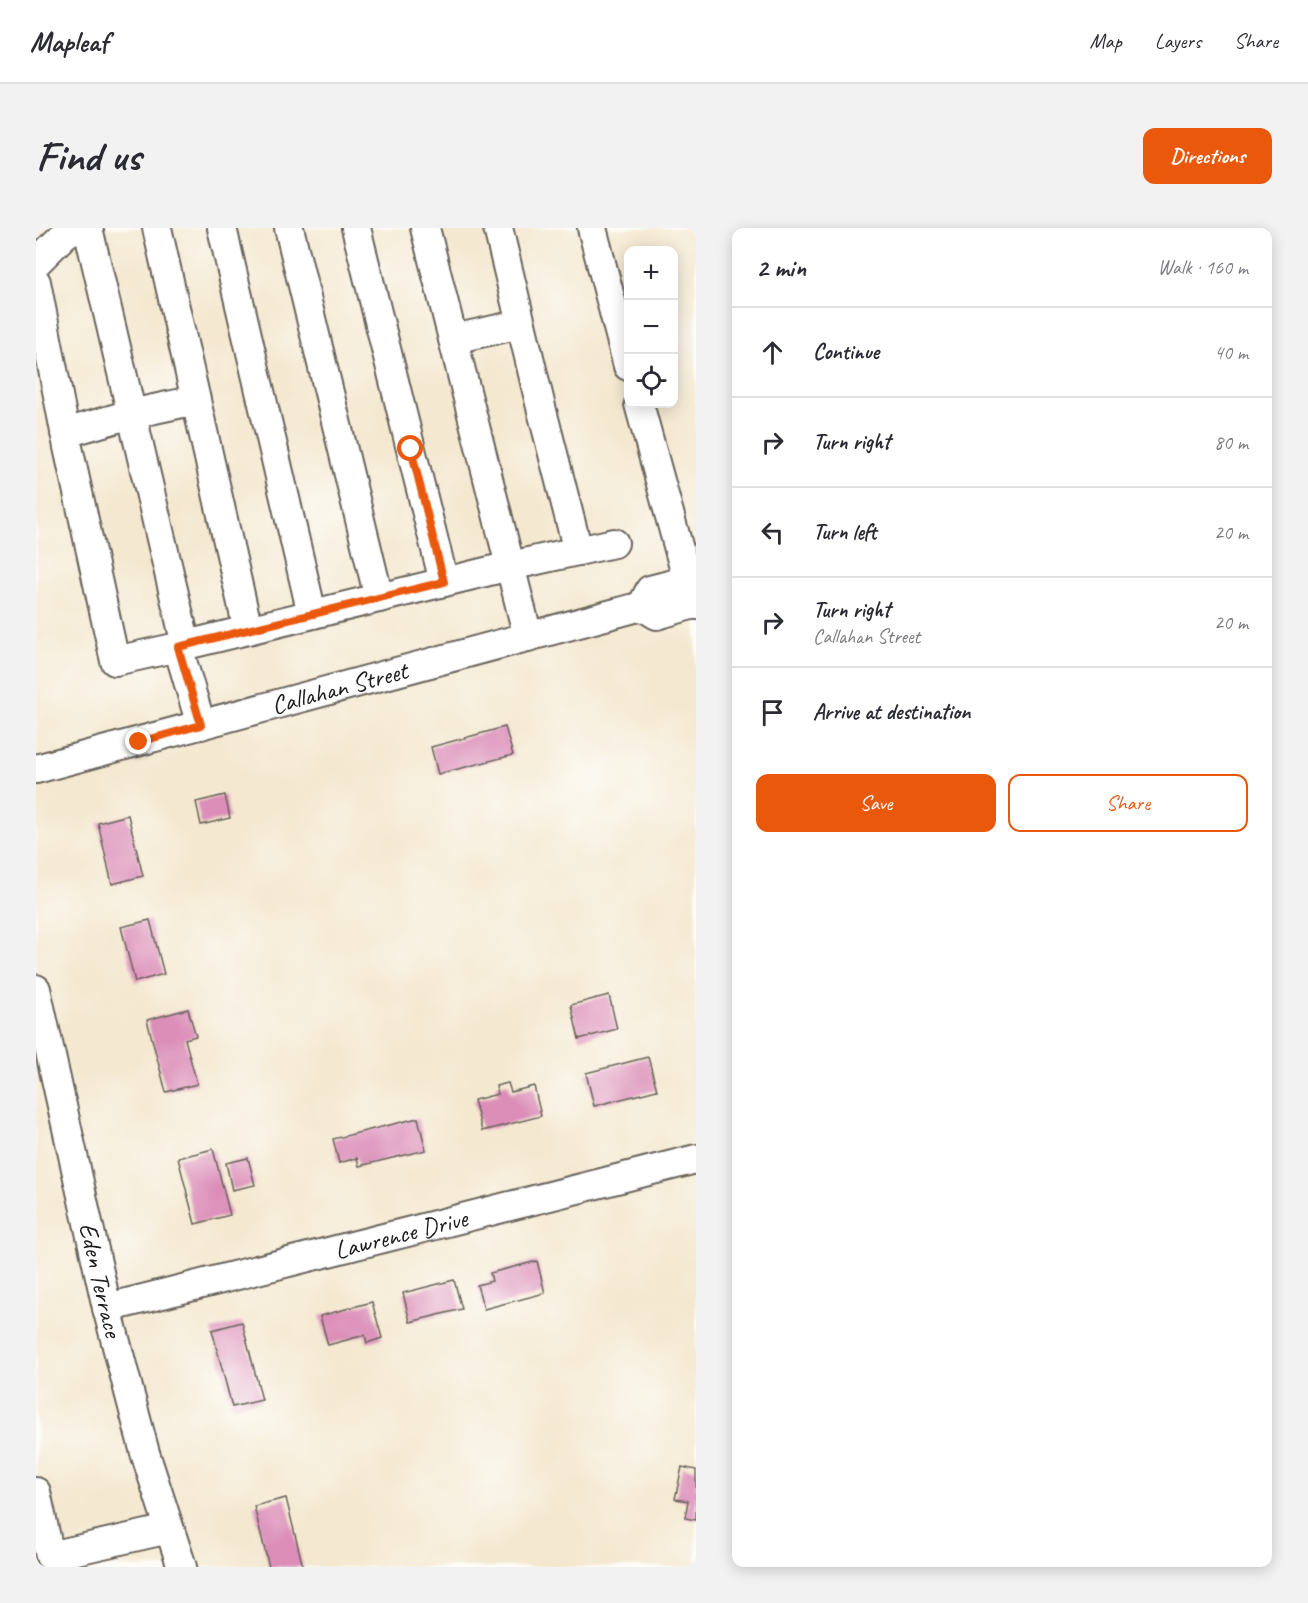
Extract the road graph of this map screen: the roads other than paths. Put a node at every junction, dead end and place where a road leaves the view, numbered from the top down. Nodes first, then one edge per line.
1 (74, 228) edge
2 (88, 228) edge
3 (157, 228) edge
4 (222, 228) edge
5 (289, 228) edge
6 (356, 228) edge
7 (425, 228) edge
8 (498, 228) edge
9 (592, 228) edge
10 (36, 263) edge
11 (36, 282) edge
12 (521, 324) junction
13 (453, 339) junction
14 (625, 354) edge
15 (196, 400) junction
16 (640, 408) edge
17 (131, 414) junction
18 (64, 433) junction
19 (614, 543) dead end
20 (578, 551) junction
21 (510, 566) junction
22 (444, 582) junction
23 (693, 596) edge
24 (379, 598) junction
25 (312, 614) junction
26 (248, 630) junction
27 (528, 637) junction
28 (182, 646) junction
29 (201, 725) junction
30 (36, 769) edge
31 (36, 988) edge
32 (696, 1160) edge
33 (107, 1308) junction
34 (36, 1492) edge
35 (169, 1529) junction
36 (43, 1558) edge
37 (182, 1567) edge

1 - 10 street
2 - 17 street
3 - 15 street
4 - 25 street
5 - 24 street
6 - 22 street
7 - 13 street
8 - 12 street
9 - 14 street
11 - 18 street
12 - 13 street
12 - 20 street
13 - 21 street
15 - 17 street
15 - 26 street
16 - 23 street
17 - 18 street
17 - 28 street
18 - 28 street
19 - 20 street
20 - 21 street
21 - 22 street
21 - 27 street
22 - 24 street
23 - 27 street, Callahan Street
24 - 25 street
25 - 26 street
26 - 28 street
27 - 29 street, Callahan Street
28 - 29 street
29 - 30 street, Callahan Street
31 - 33 street, Eden Terrace
32 - 33 street, Lawrence Drive
33 - 35 street, Eden Terrace
34 - 36 street
35 - 36 street
35 - 37 street, Eden Terrace

